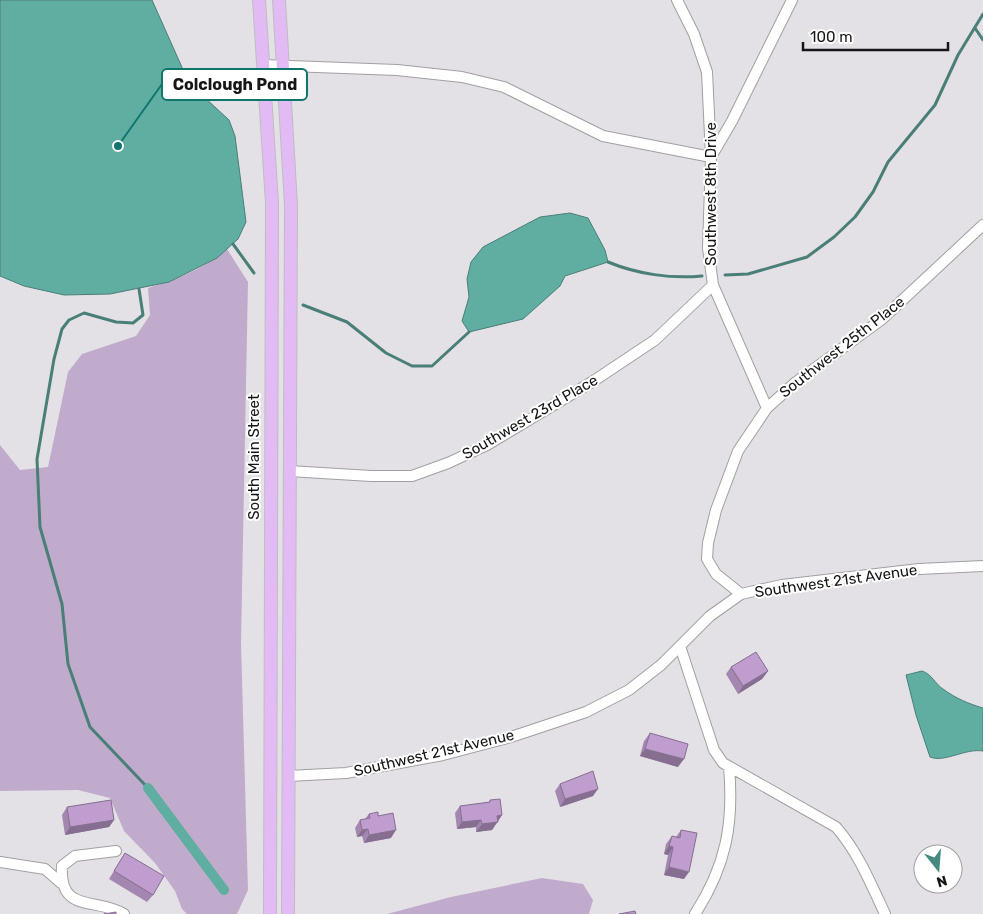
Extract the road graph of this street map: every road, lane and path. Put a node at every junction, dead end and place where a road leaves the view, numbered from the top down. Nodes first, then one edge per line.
1 (259, 0) edge
2 (279, 0) edge
3 (677, 0) edge
4 (792, 0) edge
5 (263, 65) junction
6 (283, 66) junction
7 (711, 157) junction
8 (983, 225) edge
9 (713, 286) junction
10 (767, 408) junction
11 (270, 470) junction
12 (289, 471) junction
13 (983, 566) edge
14 (741, 594) junction
15 (680, 646) junction
16 (729, 767) junction
17 (270, 774) junction
18 (288, 776) junction
19 (116, 851) dead end
20 (0, 862) edge
21 (61, 883) junction
22 (124, 914) edge
23 (270, 914) edge
24 (288, 914) edge
25 (695, 914) edge
26 (885, 914) edge

1 - 5 main road, South Main Street
2 - 6 main road
3 - 7 street, Southwest 8th Drive
4 - 7 street
5 - 6 street
5 - 11 main road, South Main Street
6 - 7 street
6 - 12 main road
7 - 9 street, Southwest 8th Drive
8 - 10 street, Southwest 25th Place
9 - 10 street, Southwest 8th Drive
9 - 12 street, Southwest 23rd Place
10 - 14 street
11 - 12 main road
11 - 17 main road, South Main Street
12 - 18 main road
13 - 14 street, Southwest 21st Avenue
14 - 15 street, Southwest 21st Avenue
15 - 16 street
15 - 18 street, Southwest 21st Avenue
16 - 25 street
16 - 26 street
17 - 18 main road
17 - 23 main road, South Main Street
18 - 24 main road
19 - 21 street
20 - 21 street
21 - 22 street

